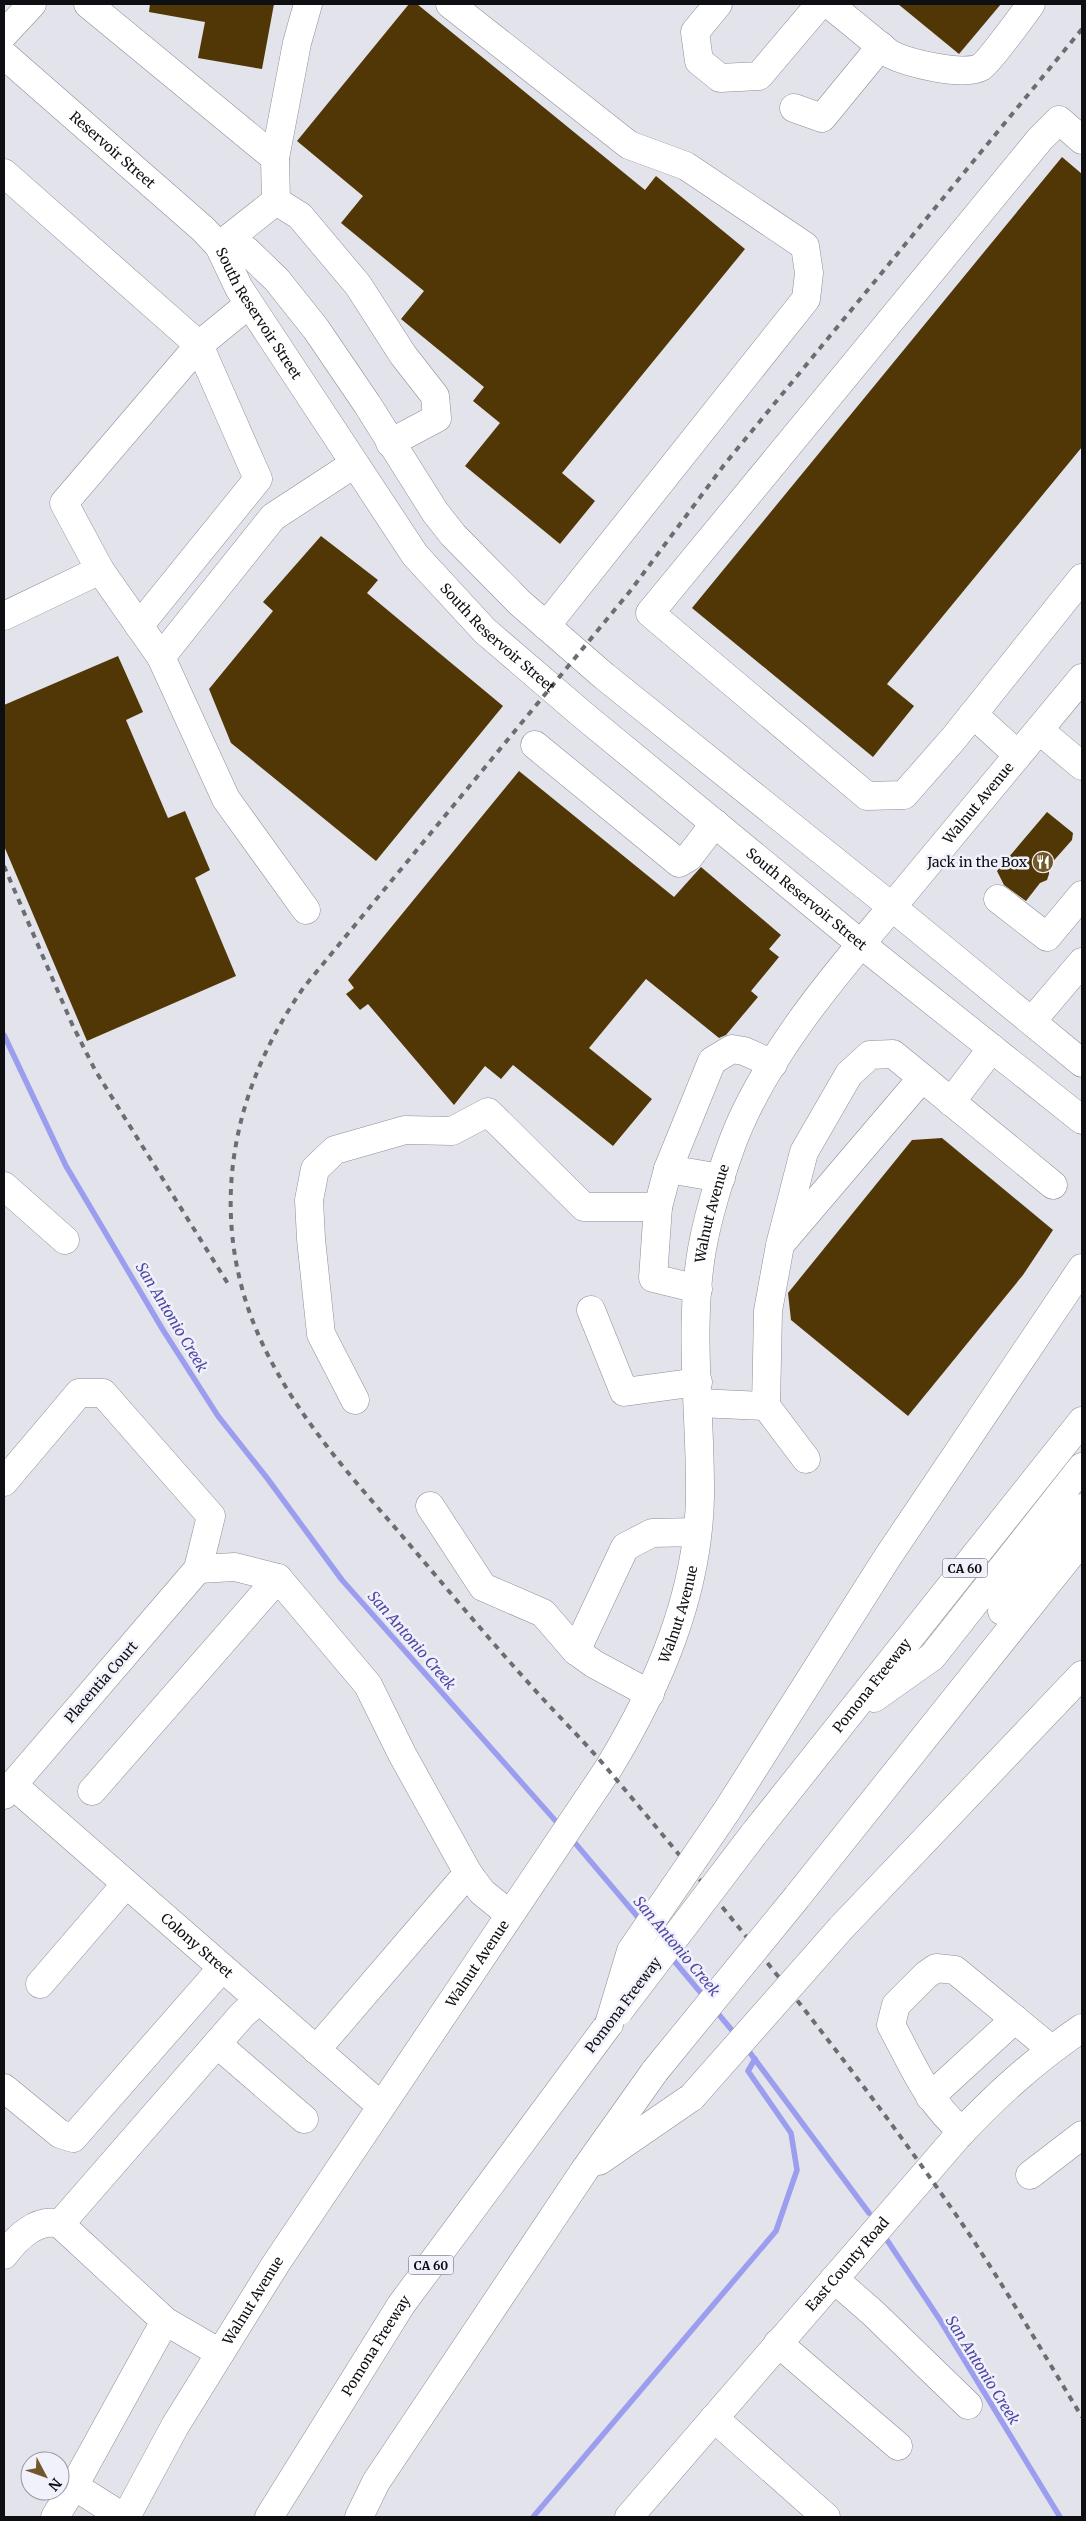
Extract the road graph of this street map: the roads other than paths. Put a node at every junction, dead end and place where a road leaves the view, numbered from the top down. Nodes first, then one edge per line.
1 (32, 4) edge
2 (88, 4) edge
3 (308, 4) edge
4 (450, 4) edge
5 (718, 4) edge
6 (820, 4) edge
7 (829, 4) edge
8 (1032, 4) edge
9 (4, 34) edge
10 (881, 46) junction
11 (4, 54) edge
12 (794, 108) dead end
13 (1082, 140) edge
14 (275, 158) junction
15 (4, 173) edge
16 (276, 201) junction
17 (219, 246) junction
18 (277, 280) junction
19 (249, 304) junction
20 (199, 345) junction
21 (390, 443) junction
22 (354, 464) junction
23 (100, 570) junction
24 (1082, 578) edge
25 (4, 616) edge
26 (139, 626) junction
27 (546, 626) junction
28 (161, 657) junction
29 (1081, 681) edge
30 (973, 714) junction
31 (1038, 730) junction
32 (535, 745) dead end
33 (1018, 755) junction
34 (1082, 766) edge
35 (715, 823) junction
36 (1082, 895) edge
37 (998, 899) dead end
38 (892, 907) junction
39 (306, 910) dead end
40 (1047, 937) junction
41 (861, 944) junction
42 (1080, 967) edge
43 (1032, 1021) junction
44 (992, 1048) junction
45 (1082, 1063) edge
46 (774, 1064) junction
47 (922, 1078) junction
48 (951, 1102) junction
49 (1082, 1120) edge
50 (668, 1169) junction
51 (721, 1178) junction
52 (1053, 1185) dead end
53 (4, 1186) edge
54 (658, 1207) junction
55 (65, 1240) dead end
56 (780, 1245) junction
57 (1082, 1268) edge
58 (698, 1289) junction
59 (591, 1310) dead end
60 (698, 1393) junction
61 (354, 1400) dead end
62 (766, 1406) junction
63 (1082, 1421) edge
64 (806, 1459) dead end
65 (1082, 1468) edge
66 (4, 1482) edge
67 (430, 1506) dead end
68 (1082, 1508) edge
69 (696, 1532) junction
70 (1082, 1540) edge
71 (198, 1569) junction
72 (278, 1578) junction
73 (576, 1651) junction
74 (1082, 1675) edge
75 (650, 1694) junction
76 (848, 1716) junction
77 (911, 1756) junction
78 (8, 1790) edge
79 (92, 1790) dead end
80 (468, 1873) junction
81 (126, 1884) junction
82 (509, 1914) junction
83 (222, 1968) junction
84 (40, 1984) dead end
85 (259, 2000) junction
86 (1014, 2019) junction
87 (609, 2024) junction
88 (1071, 2041) edge
89 (217, 2044) junction
90 (316, 2050) junction
91 (4, 2088) edge
92 (930, 2097) junction
93 (381, 2106) junction
94 (304, 2118) dead end
95 (962, 2131) junction
96 (1082, 2135) edge
97 (584, 2171) junction
98 (1030, 2175) dead end
99 (60, 2224) junction
100 (4, 2255) edge
101 (834, 2279) junction
102 (165, 2321) junction
103 (778, 2343) junction
104 (220, 2353) junction
105 (968, 2404) dead end
106 (714, 2418) junction
107 (898, 2446) dead end
108 (74, 2486) junction
109 (55, 2517) edge
110 (124, 2517) edge
111 (269, 2517) edge
112 (359, 2517) edge
113 (629, 2517) edge
114 (826, 2517) edge

1 - 9 main road
2 - 14 main road
3 - 14 main road
4 - 27 main road
5 - 6 main road
7 - 10 main road
8 - 10 main road
10 - 12 main road
11 - 17 main road, Reservoir Street
13 - 30 main road
14 - 16 main road
15 - 20 main road
16 - 17 main road
16 - 21 main road
17 - 18 main road, South Reservoir Street
17 - 19 main road, South Reservoir Street
18 - 19 main road
18 - 21 main road, South Reservoir Street
19 - 20 main road
19 - 22 main road, South Reservoir Street
20 - 23 main road
20 - 26 main road
21 - 22 main road
21 - 27 main road, South Reservoir Street
22 - 28 main road
22 - 35 main road, South Reservoir Street
23 - 25 main road
23 - 26 main road
24 - 30 main road
26 - 28 main road
27 - 38 main road, South Reservoir Street
28 - 39 main road
29 - 31 main road, Walnut Avenue
30 - 33 main road
31 - 33 main road, Walnut Avenue
31 - 34 main road
32 - 35 main road
33 - 38 main road, Walnut Avenue
35 - 41 main road, South Reservoir Street
36 - 40 main road
37 - 40 main road
38 - 41 main road, Walnut Avenue
38 - 43 main road, South Reservoir Street
40 - 42 main road
41 - 44 main road, South Reservoir Street
41 - 46 main road, Walnut Avenue
42 - 43 main road
43 - 45 main road, South Reservoir Street
44 - 48 main road
44 - 49 main road, South Reservoir Street
46 - 50 main road
46 - 51 main road, Walnut Avenue
47 - 48 main road
47 - 56 main road
47 - 56 main road
48 - 52 main road
50 - 51 main road
50 - 54 main road
51 - 58 main road, Walnut Avenue
53 - 55 main road
54 - 58 main road
54 - 61 main road
56 - 62 main road
57 - 87 main road, bridge
58 - 60 main road, Walnut Avenue
59 - 60 main road
60 - 62 main road
60 - 69 main road, Walnut Avenue
62 - 64 main road
63 - 76 main road, Pomona Freeway / CA 60
65 - 76 main road
66 - 71 main road
67 - 73 main road
68 - 77 main road
69 - 73 main road
69 - 75 main road, Walnut Avenue
70 - 77 main road
71 - 72 main road
71 - 78 main road, Placentia Court
72 - 79 main road
72 - 80 main road
73 - 75 main road
74 - 97 main road, bridge
75 - 82 main road, Walnut Avenue
76 - 87 main road, Pomona Freeway / CA 60, bridge
77 - 97 main road, bridge
78 - 81 main road, Colony Street
80 - 82 main road
80 - 90 main road
81 - 83 main road, Colony Street
81 - 84 main road
82 - 93 main road, Walnut Avenue
83 - 85 main road, Colony Street
83 - 91 main road
85 - 89 main road
85 - 90 main road, Colony Street
86 - 88 main road
86 - 92 main road
86 - 92 main road
87 - 111 main road, Pomona Freeway / CA 60
88 - 95 main road, East County Road
89 - 94 main road
89 - 99 main road
90 - 93 main road, Colony Street
92 - 95 main road
93 - 104 main road, Walnut Avenue
95 - 101 main road, East County Road
96 - 98 main road
97 - 112 main road
99 - 100 main road
99 - 102 main road
101 - 103 main road, East County Road
101 - 105 main road
102 - 104 main road
102 - 108 main road
103 - 106 main road, East County Road
103 - 107 main road
104 - 110 main road, Walnut Avenue
106 - 113 main road, East County Road
106 - 114 main road
108 - 109 main road
108 - 110 main road

